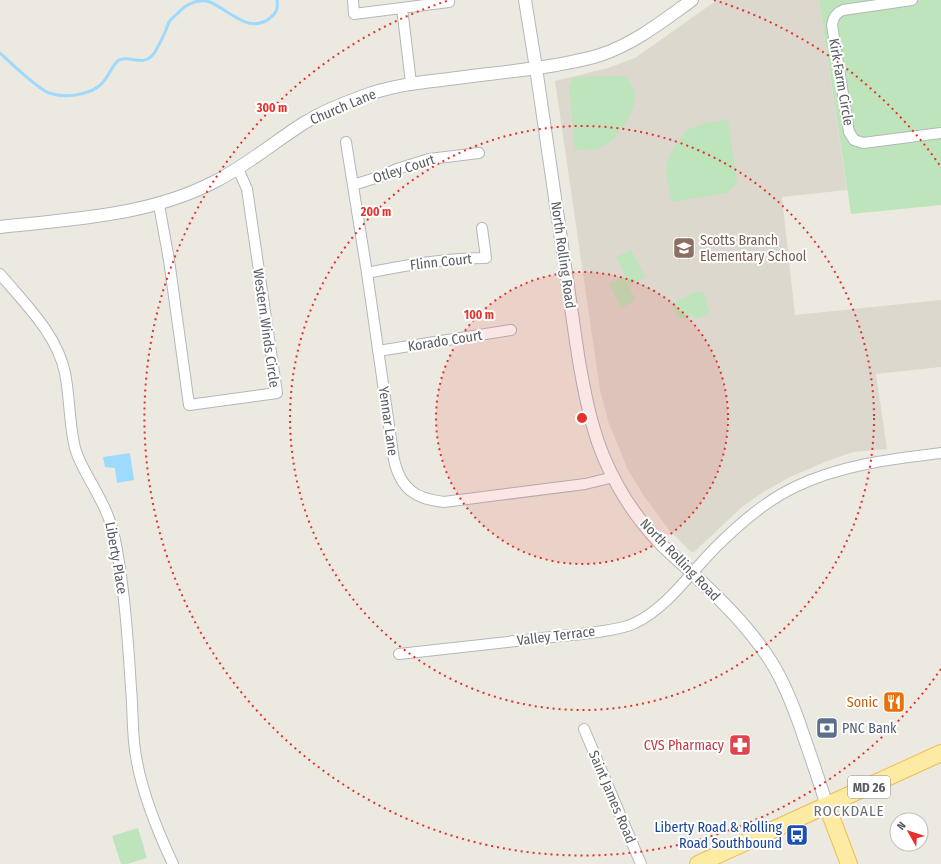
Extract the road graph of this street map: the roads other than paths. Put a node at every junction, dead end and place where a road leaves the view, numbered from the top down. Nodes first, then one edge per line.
1 (353, 0) edge
2 (449, 0) edge
3 (525, 0) edge
4 (692, 0) edge
5 (912, 0) edge
6 (402, 8) junction
7 (536, 68) junction
8 (411, 83) junction
9 (941, 133) edge
10 (346, 142) dead end
11 (479, 153) dead end
12 (238, 169) junction
13 (353, 185) junction
14 (159, 205) junction
15 (0, 227) edge
16 (482, 228) dead end
17 (367, 273) junction
18 (0, 274) edge
19 (511, 330) dead end
20 (378, 351) junction
21 (941, 453) edge
22 (614, 478) junction
23 (692, 573) junction
24 (399, 654) dead end
25 (584, 729) dead end
26 (941, 753) edge
27 (828, 806) junction
28 (173, 864) edge
29 (641, 864) edge
30 (698, 864) edge
31 (849, 864) edge

1 - 6 street
2 - 6 street
3 - 7 street, North Rolling Road
4 - 7 street, Church Lane
5 - 9 street, Kirk Farm Circle
6 - 8 street
7 - 8 street, Church Lane
7 - 22 street, North Rolling Road
8 - 12 street, Church Lane
10 - 13 street, Yennar Lane
11 - 13 street, Otley Court
12 - 14 street, Church Lane
12 - 14 street, Western Winds Circle
13 - 17 street, Yennar Lane
14 - 15 street, Church Lane
16 - 17 street, Flinn Court
17 - 20 street, Yennar Lane
18 - 28 street, Liberty Place
19 - 20 street, Korado Court
20 - 22 street, Yennar Lane
21 - 23 street, Valley Terrace
22 - 23 street, North Rolling Road
23 - 24 street, Valley Terrace
23 - 27 street, North Rolling Road
25 - 29 street, Saint James Road
26 - 27 main road, MD 26
27 - 30 main road, MD 26
27 - 31 main road, North Rolling Road

